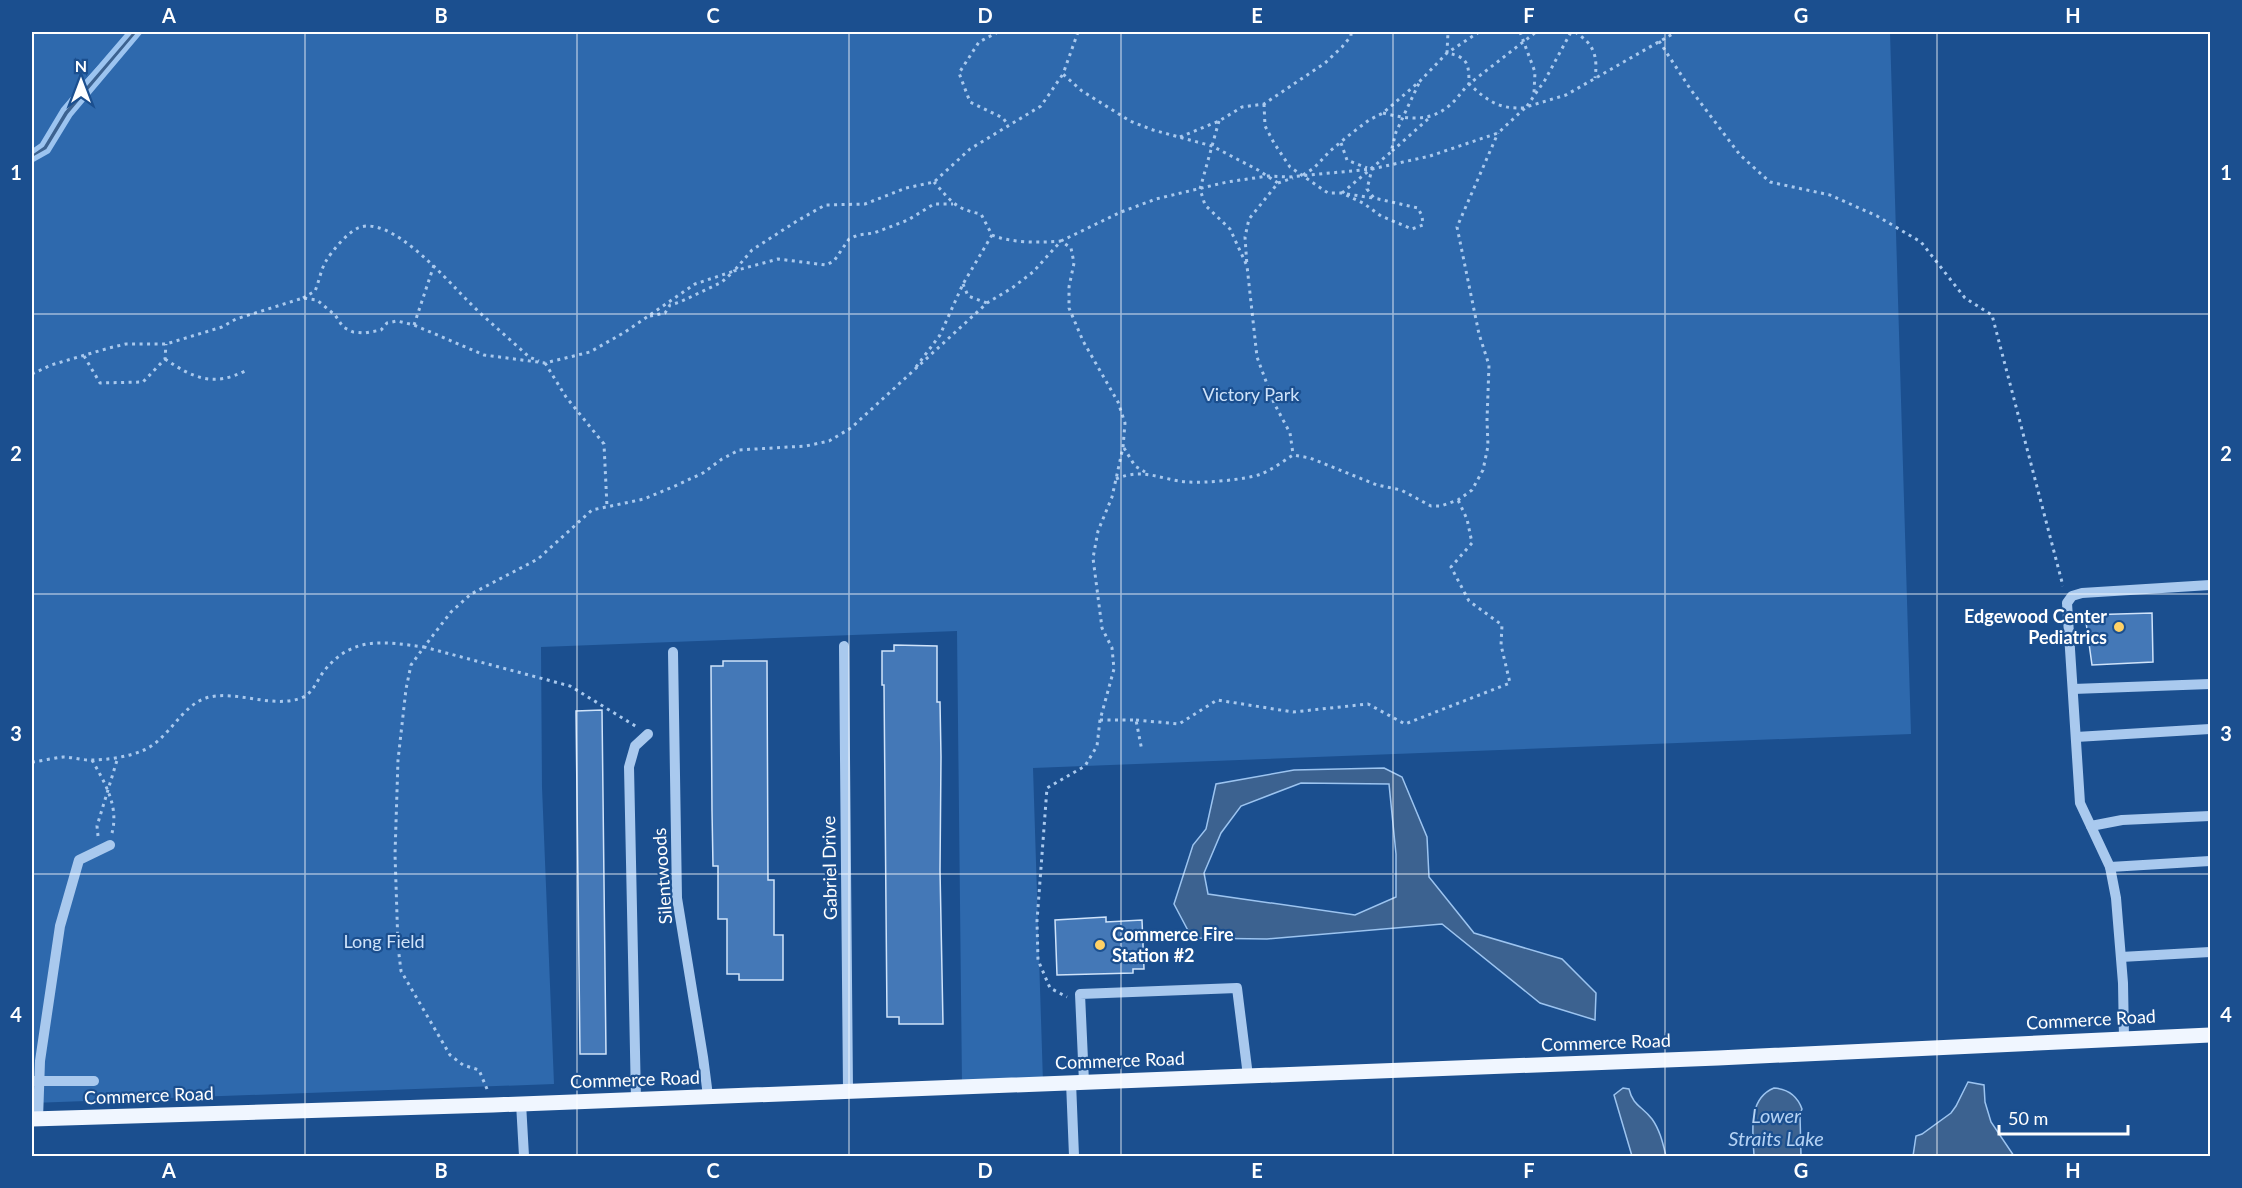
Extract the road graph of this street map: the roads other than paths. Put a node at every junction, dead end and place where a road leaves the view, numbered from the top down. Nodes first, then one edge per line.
1 (2211, 585) edge
2 (844, 646) dead end
3 (673, 652) dead end
4 (2211, 684) edge
5 (2073, 689) junction
6 (2211, 729) edge
7 (648, 734) road end
8 (2076, 737) junction
9 (2211, 816) edge
10 (2091, 826) junction
11 (104, 848) road end
12 (2211, 861) edge
13 (2110, 867) junction
14 (2211, 952) edge
15 (2121, 957) junction
16 (2211, 1035) edge
17 (2124, 1038) junction
18 (1248, 1076) junction
19 (35, 1081) edge
20 (94, 1081) dead end
21 (1078, 1082) junction
22 (848, 1091) junction
23 (708, 1096) junction
24 (636, 1099) junction
25 (521, 1103) junction
26 (35, 1119) edge
27 (524, 1156) edge
28 (1074, 1156) edge

1 - 5 street
2 - 22 street, Gabriel Drive
3 - 23 street, Silentwoods
4 - 5 street
5 - 8 street
6 - 8 street
7 - 24 street
8 - 10 street
9 - 10 street
10 - 13 street
11 - 19 street
12 - 13 street
13 - 15 street
14 - 15 street
15 - 17 street
16 - 17 main road, Commerce Road
17 - 18 main road, Commerce Road
18 - 21 main road, Commerce Road
18 - 21 street
19 - 20 street
19 - 26 street
21 - 22 main road, Commerce Road
21 - 28 street
22 - 23 main road, Commerce Road
23 - 24 main road, Commerce Road
24 - 25 main road, Commerce Road
25 - 26 main road, Commerce Road
25 - 27 street

